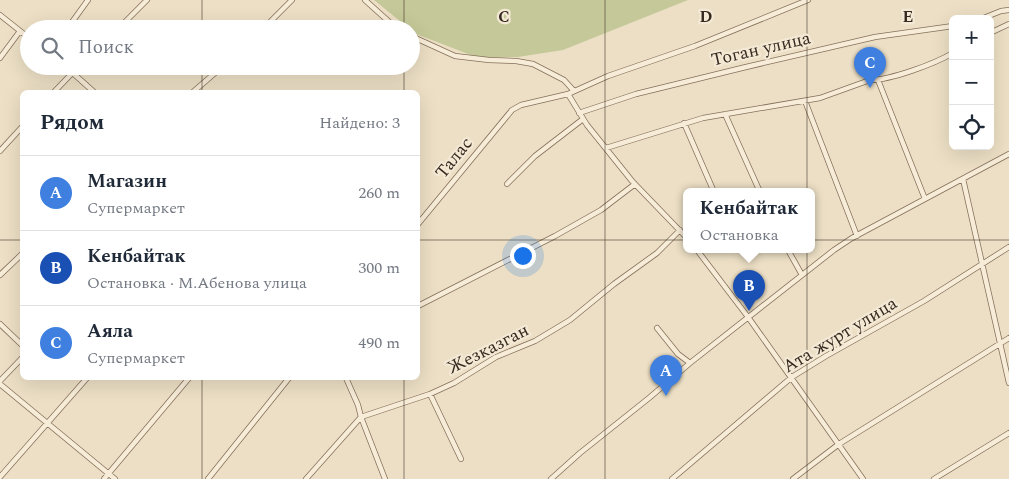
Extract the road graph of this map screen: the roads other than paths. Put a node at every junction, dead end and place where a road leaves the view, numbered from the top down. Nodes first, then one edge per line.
1 (88, 0) edge
2 (147, 0) edge
3 (292, 0) edge
4 (365, 0) edge
5 (808, 0) edge
6 (1009, 10) edge
7 (991, 15) edge
8 (0, 16) edge
9 (74, 20) edge
10 (127, 20) edge
11 (272, 20) edge
12 (387, 20) edge
13 (1009, 24) edge
14 (949, 27) edge
15 (994, 31) edge
16 (20, 32) joint
17 (420, 40) edge
18 (949, 55) edge
19 (0, 58) edge
20 (70, 75) edge
21 (76, 75) edge
22 (212, 75) edge
23 (878, 80) junction
24 (56, 90) edge
25 (92, 90) edge
26 (194, 90) edge
27 (574, 91) junction
28 (568, 94) junction
29 (804, 101) junction
30 (512, 110) joint
31 (580, 113) junction
32 (725, 114) junction
33 (583, 119) junction
34 (684, 123) junction
35 (20, 129) edge
36 (606, 148) junction
37 (0, 151) edge
38 (1009, 154) edge
39 (963, 179) junction
40 (507, 184) dead end
41 (635, 184) junction
42 (712, 188) edge
43 (758, 188) edge
44 (925, 199) junction
45 (420, 222) edge
46 (680, 230) junction
47 (683, 232) edge
48 (857, 236) junction
49 (1009, 247) edge
50 (700, 253) edge
51 (790, 253) edge
52 (20, 256) edge
53 (982, 264) junction
54 (0, 275) edge
55 (802, 275) junction
56 (420, 305) edge
57 (748, 317) junction
58 (0, 324) edge
59 (657, 328) dead end
60 (1009, 338) edge
61 (20, 343) edge
62 (1000, 343) junction
63 (20, 360) edge
64 (690, 363) junction
65 (792, 378) junction
66 (85, 380) edge
67 (187, 380) edge
68 (287, 380) edge
69 (347, 380) edge
70 (0, 382) edge
71 (1009, 382) edge
72 (430, 394) junction
73 (360, 417) junction
74 (48, 423) junction
75 (1009, 433) edge
76 (839, 444) junction
77 (461, 459) dead end
78 (108, 473) junction
79 (0, 477) edge
80 (104, 479) edge
81 (115, 479) edge
82 (208, 479) edge
83 (306, 479) edge
84 (385, 479) edge
85 (551, 479) edge
86 (672, 479) edge
87 (793, 479) edge
88 (863, 479) edge
89 (934, 479) edge

1 - 9 street
2 - 10 street
3 - 11 street
4 - 12 street
5 - 27 street, Тоган улица
6 - 7 street
8 - 16 street
13 - 15 street
14 - 31 street, Тоган улица
16 - 19 street
17 - 27 street
18 - 23 street
20 - 24 street
21 - 25 street
22 - 26 street
23 - 29 street
23 - 44 street
27 - 28 street, Тоган улица
28 - 30 street, Тоган улица
28 - 31 street
29 - 32 street
29 - 48 street
30 - 45 street, Талас
31 - 33 street
32 - 34 street
32 - 43 street
33 - 36 street
33 - 40 street
34 - 36 street
34 - 42 street
35 - 37 street
36 - 41 street
38 - 39 street
39 - 44 street
39 - 53 street
41 - 46 street
41 - 56 street
44 - 48 street
46 - 47 street
46 - 72 street, Жезказган
48 - 55 street
49 - 53 street, Ата журт улица
50 - 57 street
51 - 55 street
52 - 54 street
53 - 62 street
53 - 65 street, Ата журт улица
55 - 57 street
57 - 64 street
57 - 65 street
58 - 61 street
59 - 64 street
60 - 62 street
62 - 71 street
62 - 76 street
63 - 70 street
64 - 85 street
65 - 76 street
65 - 86 street, Ата журт улица
66 - 74 street
67 - 78 street
68 - 82 street
69 - 73 street
70 - 74 street
72 - 73 street, Жезказган
72 - 77 street
73 - 83 street
73 - 84 street
74 - 78 street
74 - 79 street
75 - 89 street
76 - 87 street
76 - 88 street
78 - 80 street
78 - 81 street

